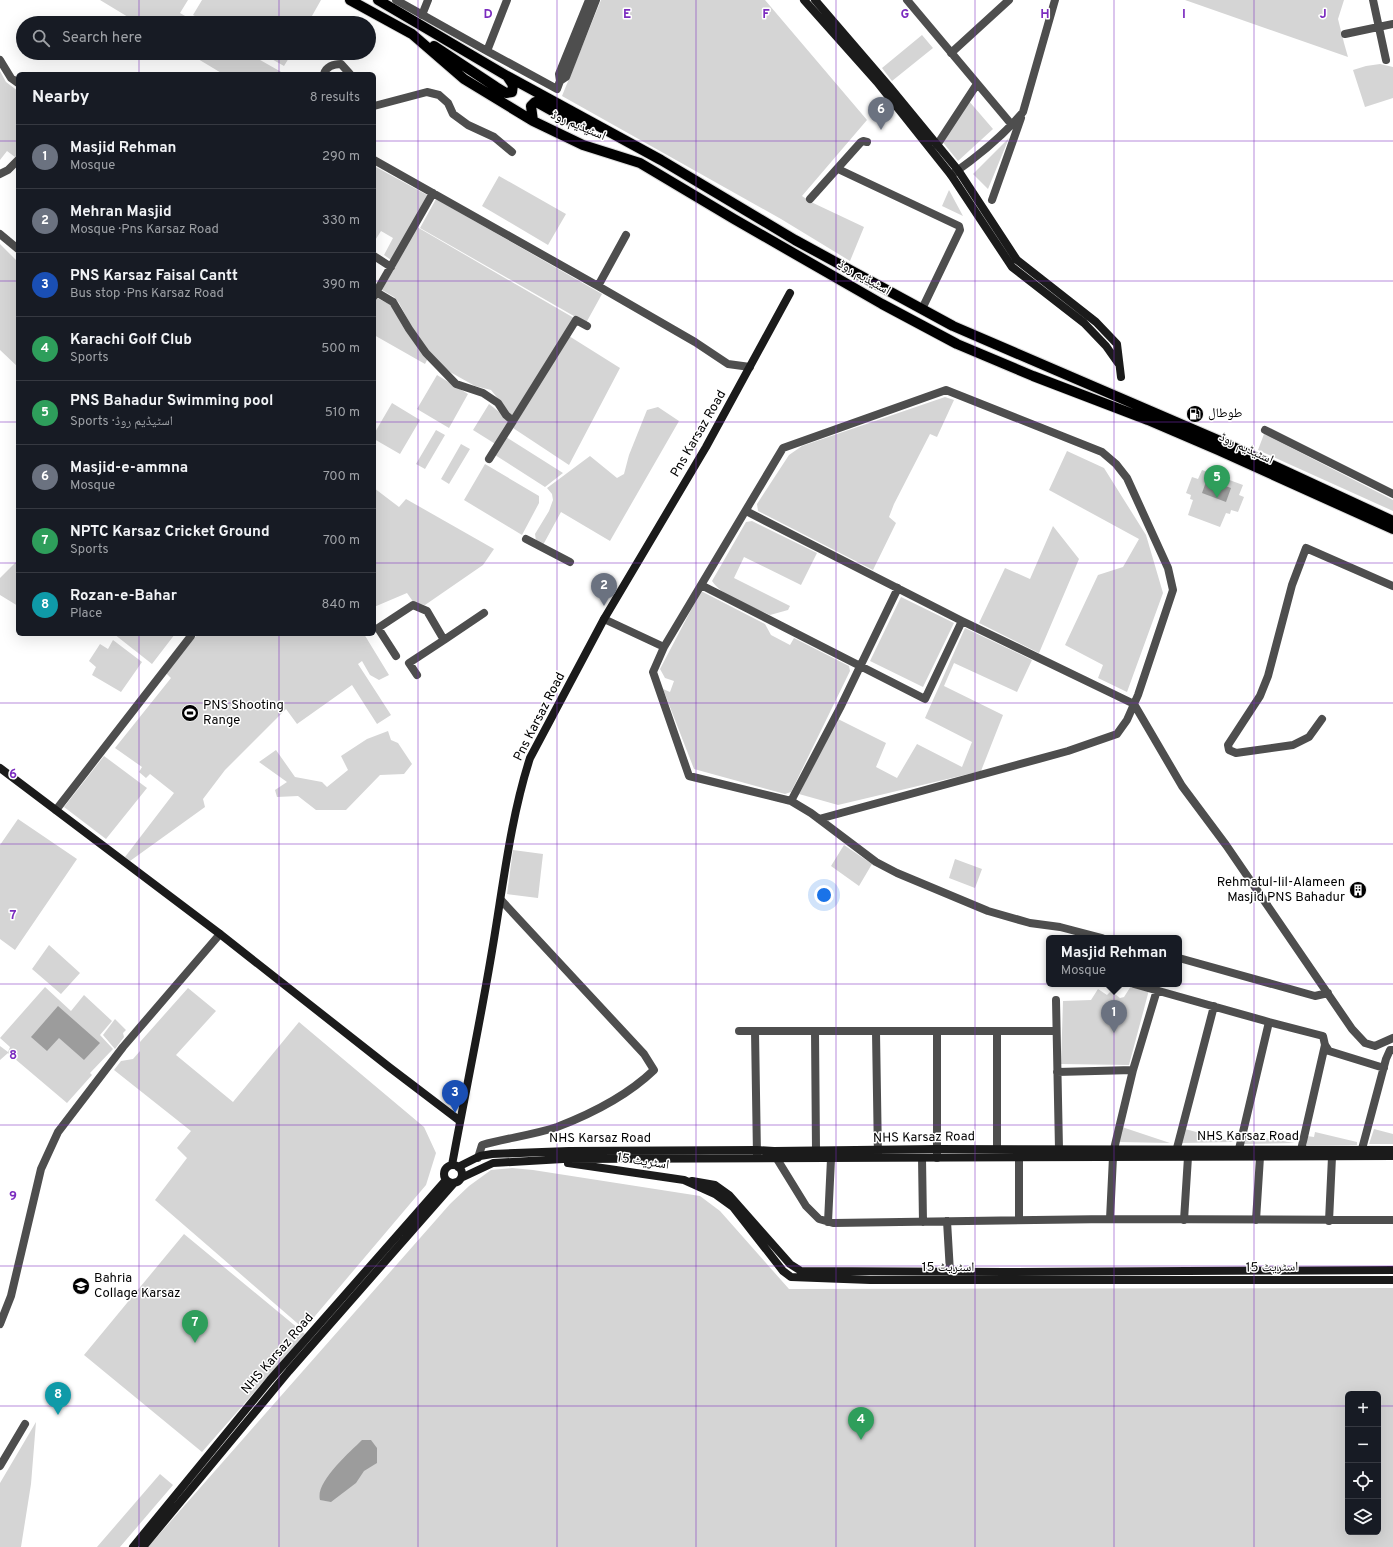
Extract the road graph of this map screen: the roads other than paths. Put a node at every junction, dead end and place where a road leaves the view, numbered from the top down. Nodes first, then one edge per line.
1 (350, 0) edge
2 (378, 0) edge
3 (396, 0) edge
4 (428, 0) edge
5 (507, 0) edge
6 (589, 0) edge
7 (596, 0) edge
8 (815, 0) edge
9 (1009, 0) edge
10 (1055, 0) edge
11 (1373, 0) edge
12 (806, 1) edge
13 (910, 1) edge
14 (422, 15) junction
15 (1393, 24) edge
16 (1379, 28) junction
17 (412, 34) junction
18 (1345, 34) dead end
19 (487, 52) junction
20 (951, 53) junction
21 (0, 60) edge
22 (1386, 60) dead end
23 (324, 72) edge
24 (348, 72) edge
25 (507, 76) junction
26 (880, 80) junction
27 (16, 82) edge
28 (977, 84) junction
29 (559, 85) junction
30 (553, 101) junction
31 (376, 105) edge
32 (1023, 112) junction
33 (533, 121) junction
34 (1012, 125) junction
35 (608, 132) junction
36 (867, 142) dead end
37 (937, 145) junction
38 (512, 152) dead end
39 (376, 161) edge
40 (16, 162) edge
41 (838, 169) junction
42 (955, 173) junction
43 (0, 174) edge
44 (433, 193) junction
45 (810, 199) dead end
46 (992, 200) dead end
47 (0, 234) edge
48 (626, 235) dead end
49 (16, 247) edge
50 (376, 257) edge
51 (391, 267) junction
52 (598, 286) junction
53 (376, 292) edge
54 (790, 293) dead end
55 (376, 294) edge
56 (922, 309) junction
57 (587, 326) dead end
58 (750, 367) junction
59 (1121, 377) dead end
60 (513, 421) junction
61 (1266, 430) dead end
62 (490, 459) dead end
63 (1393, 494) edge
64 (746, 511) junction
65 (1393, 521) edge
66 (1393, 529) edge
67 (526, 539) dead end
68 (570, 562) dead end
69 (701, 585) junction
70 (1393, 586) edge
71 (898, 588) junction
72 (484, 613) dead end
73 (604, 619) junction
74 (962, 620) junction
75 (191, 636) dead end
76 (444, 640) junction
77 (664, 647) junction
78 (396, 656) dead end
79 (860, 666) junction
80 (417, 675) dead end
81 (1134, 704) junction
82 (1322, 719) dead end
83 (0, 768) edge
84 (791, 801) junction
85 (56, 810) junction
86 (819, 819) junction
87 (501, 900) junction
88 (220, 934) junction
89 (1091, 935) edge
90 (1182, 959) edge
91 (1146, 987) edge
92 (1157, 990) junction
93 (1328, 993) junction
94 (1056, 1000) dead end
95 (1214, 1006) junction
96 (1269, 1022) junction
97 (739, 1031) dead end
98 (755, 1031) junction
99 (815, 1031) junction
100 (937, 1031) junction
101 (997, 1031) junction
102 (1056, 1031) junction
103 (876, 1032) junction
104 (1393, 1038) edge
105 (1325, 1045) junction
106 (1393, 1050) edge
107 (1384, 1068) junction
108 (1133, 1070) junction
109 (1057, 1072) junction
110 (460, 1121) junction
111 (1177, 1148) junction
112 (938, 1149) junction
113 (997, 1149) junction
114 (1059, 1149) junction
115 (1239, 1149) junction
116 (1362, 1149) junction
117 (820, 1150) junction
118 (1301, 1150) junction
119 (1393, 1150) edge
120 (1008, 1153) junction
121 (1084, 1153) junction
122 (1116, 1153) junction
123 (1275, 1153) junction
124 (757, 1154) junction
125 (878, 1154) junction
126 (621, 1155) junction
127 (1393, 1156) edge
128 (1188, 1157) junction
129 (1260, 1157) junction
130 (1332, 1157) junction
131 (478, 1158) junction
132 (922, 1158) junction
133 (938, 1158) junction
134 (1019, 1158) junction
135 (777, 1159) junction
136 (827, 1159) junction
137 (545, 1160) junction
138 (455, 1166) junction
139 (461, 1178) junction
140 (446, 1180) junction
141 (684, 1180) junction
142 (454, 1184) junction
143 (1110, 1219) junction
144 (1019, 1220) junction
145 (1184, 1220) junction
146 (1256, 1220) junction
147 (1329, 1220) junction
148 (1393, 1220) edge
149 (948, 1221) junction
150 (828, 1222) junction
151 (923, 1222) junction
152 (1393, 1270) edge
153 (950, 1272) junction
154 (1393, 1280) edge
155 (0, 1324) edge
156 (25, 1424) dead end
157 (0, 1466) edge
158 (133, 1547) edge
159 (143, 1547) edge

1 - 17 main road, اسٹیڈیم روڈ
2 - 25 main road, اسٹیڈیم روڈ
3 - 14 street
4 - 14 street
5 - 19 street
6 - 29 street
7 - 29 street
8 - 26 street
9 - 20 street
10 - 32 street
11 - 16 street
12 - 26 street
13 - 20 street
14 - 19 street
15 - 16 street
16 - 18 street
16 - 22 street
17 - 25 main road
17 - 33 main road, اسٹیڈیم روڈ
19 - 29 street
20 - 28 street
21 - 27 street
23 - 24 street
25 - 30 main road, اسٹیڈیم روڈ
26 - 37 street
26 - 42 street
28 - 34 street
28 - 37 street
29 - 30 street
30 - 35 main road, اسٹیڈیم روڈ
31 - 38 street
32 - 34 street
32 - 46 street
33 - 35 main road
33 - 66 main road, اسٹیڈیم روڈ
34 - 42 street
35 - 56 main road, اسٹیڈیم روڈ
36 - 41 street
37 - 42 street
39 - 44 street
40 - 43 street
41 - 45 street
41 - 56 street
42 - 59 street
44 - 51 street
44 - 52 street
47 - 49 street
48 - 52 street
50 - 51 street
51 - 53 street
52 - 58 street
54 - 58 street, Pns Karsaz Road
55 - 60 street
56 - 65 main road, اسٹیڈیم روڈ
57 - 60 street
58 - 73 street, Pns Karsaz Road
60 - 62 street
61 - 63 street
64 - 69 street
64 - 71 street
64 - 81 street
67 - 68 street
69 - 77 street
69 - 79 street
70 - 82 street
71 - 74 street
71 - 79 street
72 - 76 street
73 - 77 street
73 - 87 street, Pns Karsaz Road
74 - 79 street
74 - 81 street
75 - 85 street
76 - 78 street
76 - 80 street
77 - 84 street
79 - 84 street
81 - 86 street
81 - 93 street
83 - 85 street
84 - 86 street
85 - 88 street
86 - 89 street
87 - 110 street, Pns Karsaz Road
87 - 131 street
88 - 110 street
88 - 155 street
90 - 93 street
91 - 92 street
92 - 95 street
92 - 108 street
93 - 104 street
94 - 102 street
95 - 96 street
95 - 111 street
96 - 105 street
96 - 115 street
97 - 98 street
98 - 99 street
98 - 124 street
99 - 103 street
99 - 117 street
100 - 101 street
100 - 103 street
100 - 112 street
101 - 102 street
101 - 113 street
102 - 109 street
103 - 125 street
105 - 107 street
105 - 118 street
106 - 107 street
107 - 116 street
108 - 109 street
108 - 122 street
109 - 114 street
110 - 138 street, Pns Karsaz Road
111 - 115 street, NHS Karsaz Road
111 - 122 street, NHS Karsaz Road
112 - 113 street, NHS Karsaz Road
112 - 125 street, NHS Karsaz Road
112 - 133 street
113 - 120 street, NHS Karsaz Road
114 - 120 street, NHS Karsaz Road
114 - 121 street, NHS Karsaz Road
115 - 123 street, NHS Karsaz Road
116 - 118 street, NHS Karsaz Road
116 - 119 street, NHS Karsaz Road
117 - 124 street, NHS Karsaz Road
117 - 125 street, NHS Karsaz Road
117 - 136 street
118 - 123 street, NHS Karsaz Road
120 - 133 street, NHS Karsaz Road
120 - 134 street, NHS Karsaz Road
121 - 122 street, NHS Karsaz Road
121 - 134 street, NHS Karsaz Road
122 - 128 street, NHS Karsaz Road
122 - 143 street
123 - 129 street, NHS Karsaz Road
123 - 130 street, NHS Karsaz Road
124 - 126 street, NHS Karsaz Road
124 - 135 street, NHS Karsaz Road
125 - 132 street, NHS Karsaz Road
125 - 136 street, NHS Karsaz Road
126 - 131 street, NHS Karsaz Road
126 - 137 street, NHS Karsaz Road
127 - 130 street, NHS Karsaz Road
128 - 129 street, NHS Karsaz Road
128 - 145 street
129 - 146 street
130 - 147 street
131 - 138 street, NHS Karsaz Road
132 - 133 street, NHS Karsaz Road
132 - 151 street
134 - 144 street
135 - 136 street, NHS Karsaz Road
135 - 150 street
136 - 150 street
137 - 139 street, NHS Karsaz Road
137 - 141 street, اسٹریٹ 15
138 - 139 street
138 - 140 street
139 - 142 street
140 - 142 street
140 - 158 street, NHS Karsaz Road
141 - 153 street
141 - 154 street, اسٹریٹ 15
142 - 159 street, NHS Karsaz Road
143 - 144 street
143 - 145 street
144 - 149 street
145 - 146 street
146 - 147 street
147 - 148 street
149 - 151 street
149 - 153 street
150 - 151 street
152 - 153 street
156 - 157 street

